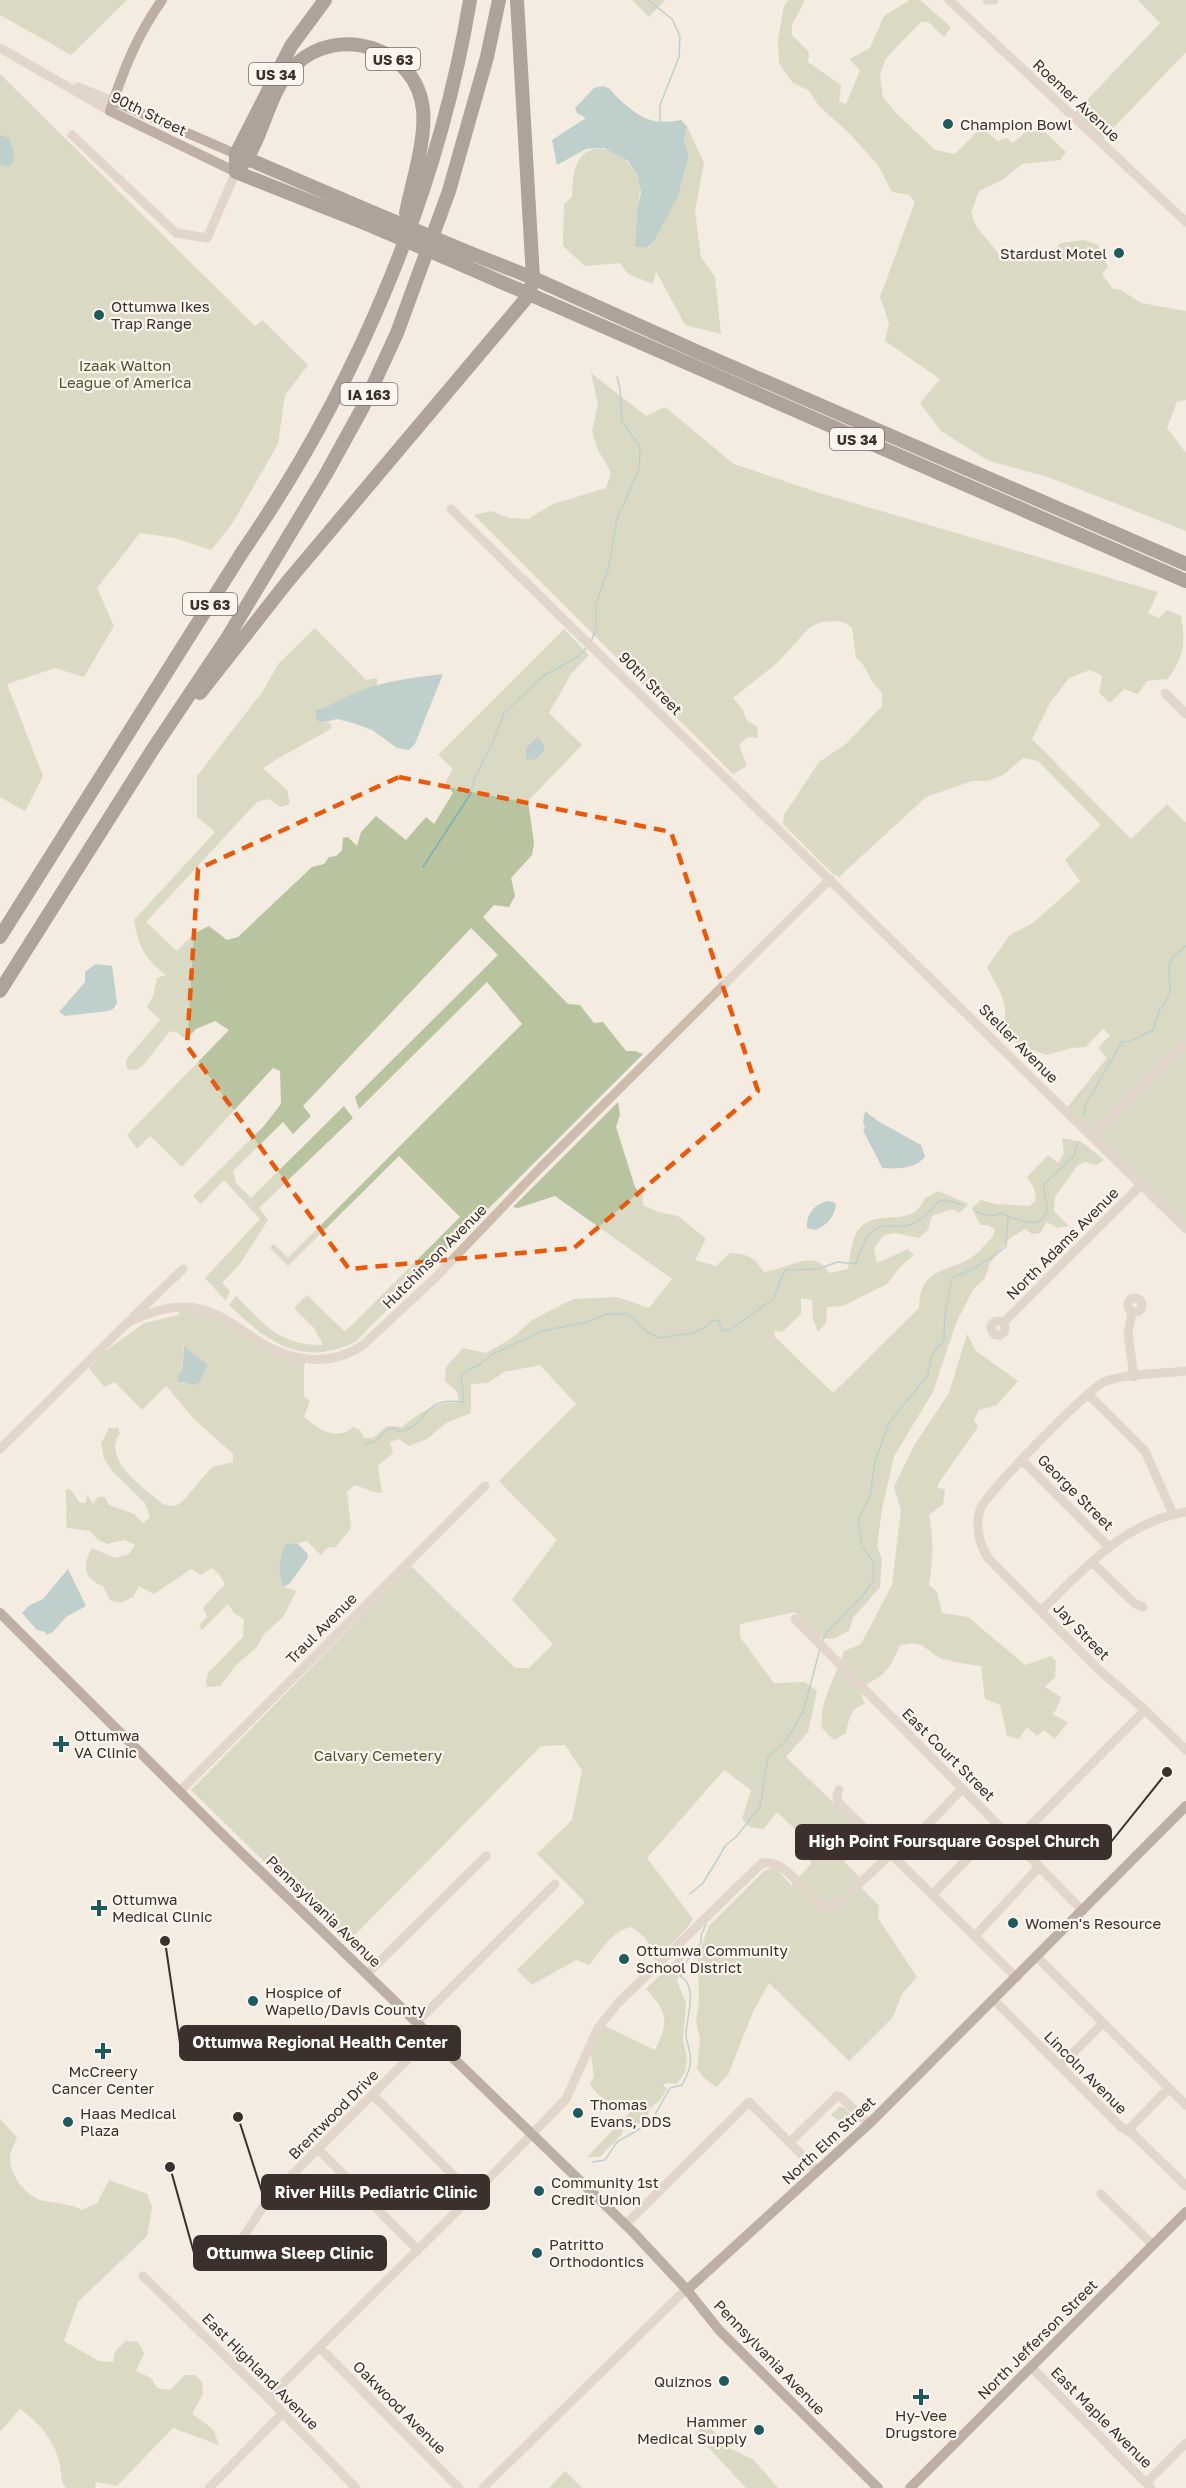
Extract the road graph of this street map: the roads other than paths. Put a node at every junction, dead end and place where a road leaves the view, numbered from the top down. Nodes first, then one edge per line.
1 (162, 0) edge
2 (325, 0) edge
3 (470, 0) edge
4 (499, 0) edge
5 (517, 0) edge
6 (949, 0) edge
7 (987, 0) edge
8 (994, 0) edge
9 (0, 48) edge
10 (112, 106) junction
11 (72, 135) dead end
12 (242, 157) junction
13 (236, 172) junction
14 (371, 219) junction
15 (1186, 222) edge
16 (398, 259) junction
17 (533, 278) junction
18 (529, 295) junction
19 (451, 509) dead end
20 (1186, 564) edge
21 (1186, 581) edge
22 (1165, 693) dead end
23 (1186, 714) edge
24 (153, 749) junction
25 (46, 864) junction
26 (830, 879) junction
27 (0, 922) edge
28 (0, 937) edge
29 (12, 972) junction
30 (0, 991) edge
31 (0, 997) edge
32 (1186, 1044) edge
33 (1093, 1135) junction
34 (1142, 1184) junction
35 (1186, 1229) edge
36 (183, 1269) dead end
37 (1132, 1312) dead end
38 (128, 1322) junction
39 (1003, 1323) dead end
40 (1186, 1371) edge
41 (1134, 1377) junction
42 (1089, 1395) junction
43 (0, 1449) edge
44 (1022, 1460) junction
45 (484, 1486) dead end
46 (1186, 1512) edge
47 (1173, 1514) junction
48 (1108, 1546) junction
49 (1092, 1562) junction
50 (1143, 1607) dead end
51 (1042, 1610) junction
52 (0, 1613) edge
53 (795, 1619) dead end
54 (1145, 1710) junction
55 (1186, 1750) edge
56 (962, 1789) junction
57 (839, 1790) dead end
58 (179, 1792) junction
59 (1186, 1806) edge
60 (999, 1826) junction
61 (1014, 1842) junction
62 (486, 1856) dead end
63 (893, 1856) junction
64 (1039, 1867) junction
65 (555, 1884) dead end
66 (933, 1894) junction
67 (1083, 1911) junction
68 (975, 1936) junction
69 (1037, 1957) junction
70 (367, 1974) junction
71 (1017, 1978) junction
72 (994, 2000) junction
73 (417, 2022) junction
74 (1103, 2023) junction
75 (431, 2036) junction
76 (1060, 2066) junction
77 (1169, 2088) junction
78 (374, 2096) junction
79 (1186, 2105) edge
80 (869, 2124) junction
81 (1127, 2131) junction
82 (532, 2134) junction
83 (790, 2142) junction
84 (318, 2149) junction
85 (818, 2171) junction
86 (1186, 2186) edge
87 (1101, 2194) dead end
88 (473, 2195) junction
89 (1186, 2212) edge
90 (625, 2225) junction
91 (238, 2245) dead end
92 (1152, 2246) junction
93 (418, 2250) junction
94 (143, 2276) dead end
95 (687, 2290) junction
96 (319, 2347) junction
97 (1031, 2367) junction
98 (268, 2398) junction
99 (283, 2413) junction
100 (1186, 2443) edge
101 (1149, 2485) edge
102 (209, 2488) edge
103 (356, 2488) edge
104 (459, 2488) edge
105 (483, 2488) edge
106 (878, 2488) edge
107 (910, 2488) edge

1 - 10 main road
2 - 12 highway, US 34
3 - 16 highway
4 - 24 highway, IA 163
5 - 17 highway
6 - 15 street, Roemer Avenue
7 - 8 street
9 - 10 street, 90th Street
10 - 12 main road, 90th Street
10 - 13 main road, 90th Street
11 - 13 street
12 - 13 highway, US 34
12 - 14 highway
12 - 16 highway, US 63
13 - 14 highway, US 34
14 - 17 highway, bridge
14 - 18 highway, US 34, bridge
16 - 25 highway, US 63
17 - 18 highway
17 - 20 highway, US 34
18 - 21 highway, US 34
18 - 24 highway, US 63
19 - 26 street, 90th Street
22 - 23 street
24 - 29 highway, US 63
25 - 27 highway
25 - 28 highway, US 63
26 - 33 street, Steller Avenue
26 - 38 street, Hutchinson Avenue
29 - 30 highway, US 63
29 - 31 highway
32 - 33 street
33 - 34 street, Steller Avenue
34 - 35 street, Steller Avenue
34 - 39 street, North Adams Avenue
36 - 38 street
37 - 41 street
38 - 43 street, Hutchinson Avenue
40 - 41 street
41 - 42 street
42 - 44 street
42 - 47 street
44 - 48 street, George Street
44 - 51 street, Jay Street
45 - 58 street, Traul Avenue
46 - 47 street
47 - 48 street
48 - 49 street
49 - 50 street
49 - 51 street
51 - 54 street, Jay Street
52 - 58 main road, Pennsylvania Avenue
53 - 56 street, East Court Street
54 - 55 street, Jay Street
54 - 61 street
56 - 60 street, East Court Street
56 - 63 street
57 - 63 street
58 - 70 main road, Pennsylvania Avenue
59 - 67 main road, North Elm Street
60 - 61 street, East Court Street
60 - 66 street
61 - 64 street, East Court Street
62 - 70 street
63 - 66 street
63 - 82 street
64 - 67 street, East Court Street
64 - 68 street
65 - 73 street
66 - 68 street
67 - 69 main road, North Elm Street
68 - 71 street
69 - 71 main road, North Elm Street
69 - 74 street
70 - 73 main road, Pennsylvania Avenue
71 - 72 main road, North Elm Street
72 - 76 street, Lincoln Avenue
72 - 80 main road, North Elm Street
73 - 75 main road, Pennsylvania Avenue
74 - 76 street
74 - 77 street
75 - 78 street, Brentwood Drive
75 - 82 main road, Pennsylvania Avenue
76 - 81 street, Lincoln Avenue
77 - 79 street
77 - 81 street
78 - 84 street, Brentwood Drive
78 - 88 street
80 - 83 street
80 - 85 main road, North Elm Street
81 - 86 street, Lincoln Avenue
82 - 88 street
82 - 90 main road, Pennsylvania Avenue
83 - 85 street
83 - 90 street
84 - 91 street, Brentwood Drive
84 - 93 street
85 - 95 main road, North Elm Street
87 - 92 street
88 - 93 street
89 - 92 main road, North Jefferson Street
90 - 95 main road, Pennsylvania Avenue
92 - 97 main road, North Jefferson Street
93 - 96 street
94 - 98 street, East Highland Avenue
95 - 105 street, North Elm Street
95 - 106 main road, Pennsylvania Avenue
96 - 98 street
96 - 104 street, Oakwood Avenue
97 - 101 street, East Maple Avenue
97 - 107 main road, North Jefferson Street
98 - 99 street, East Highland Avenue
99 - 102 street
99 - 103 street, East Highland Avenue
100 - 101 street

